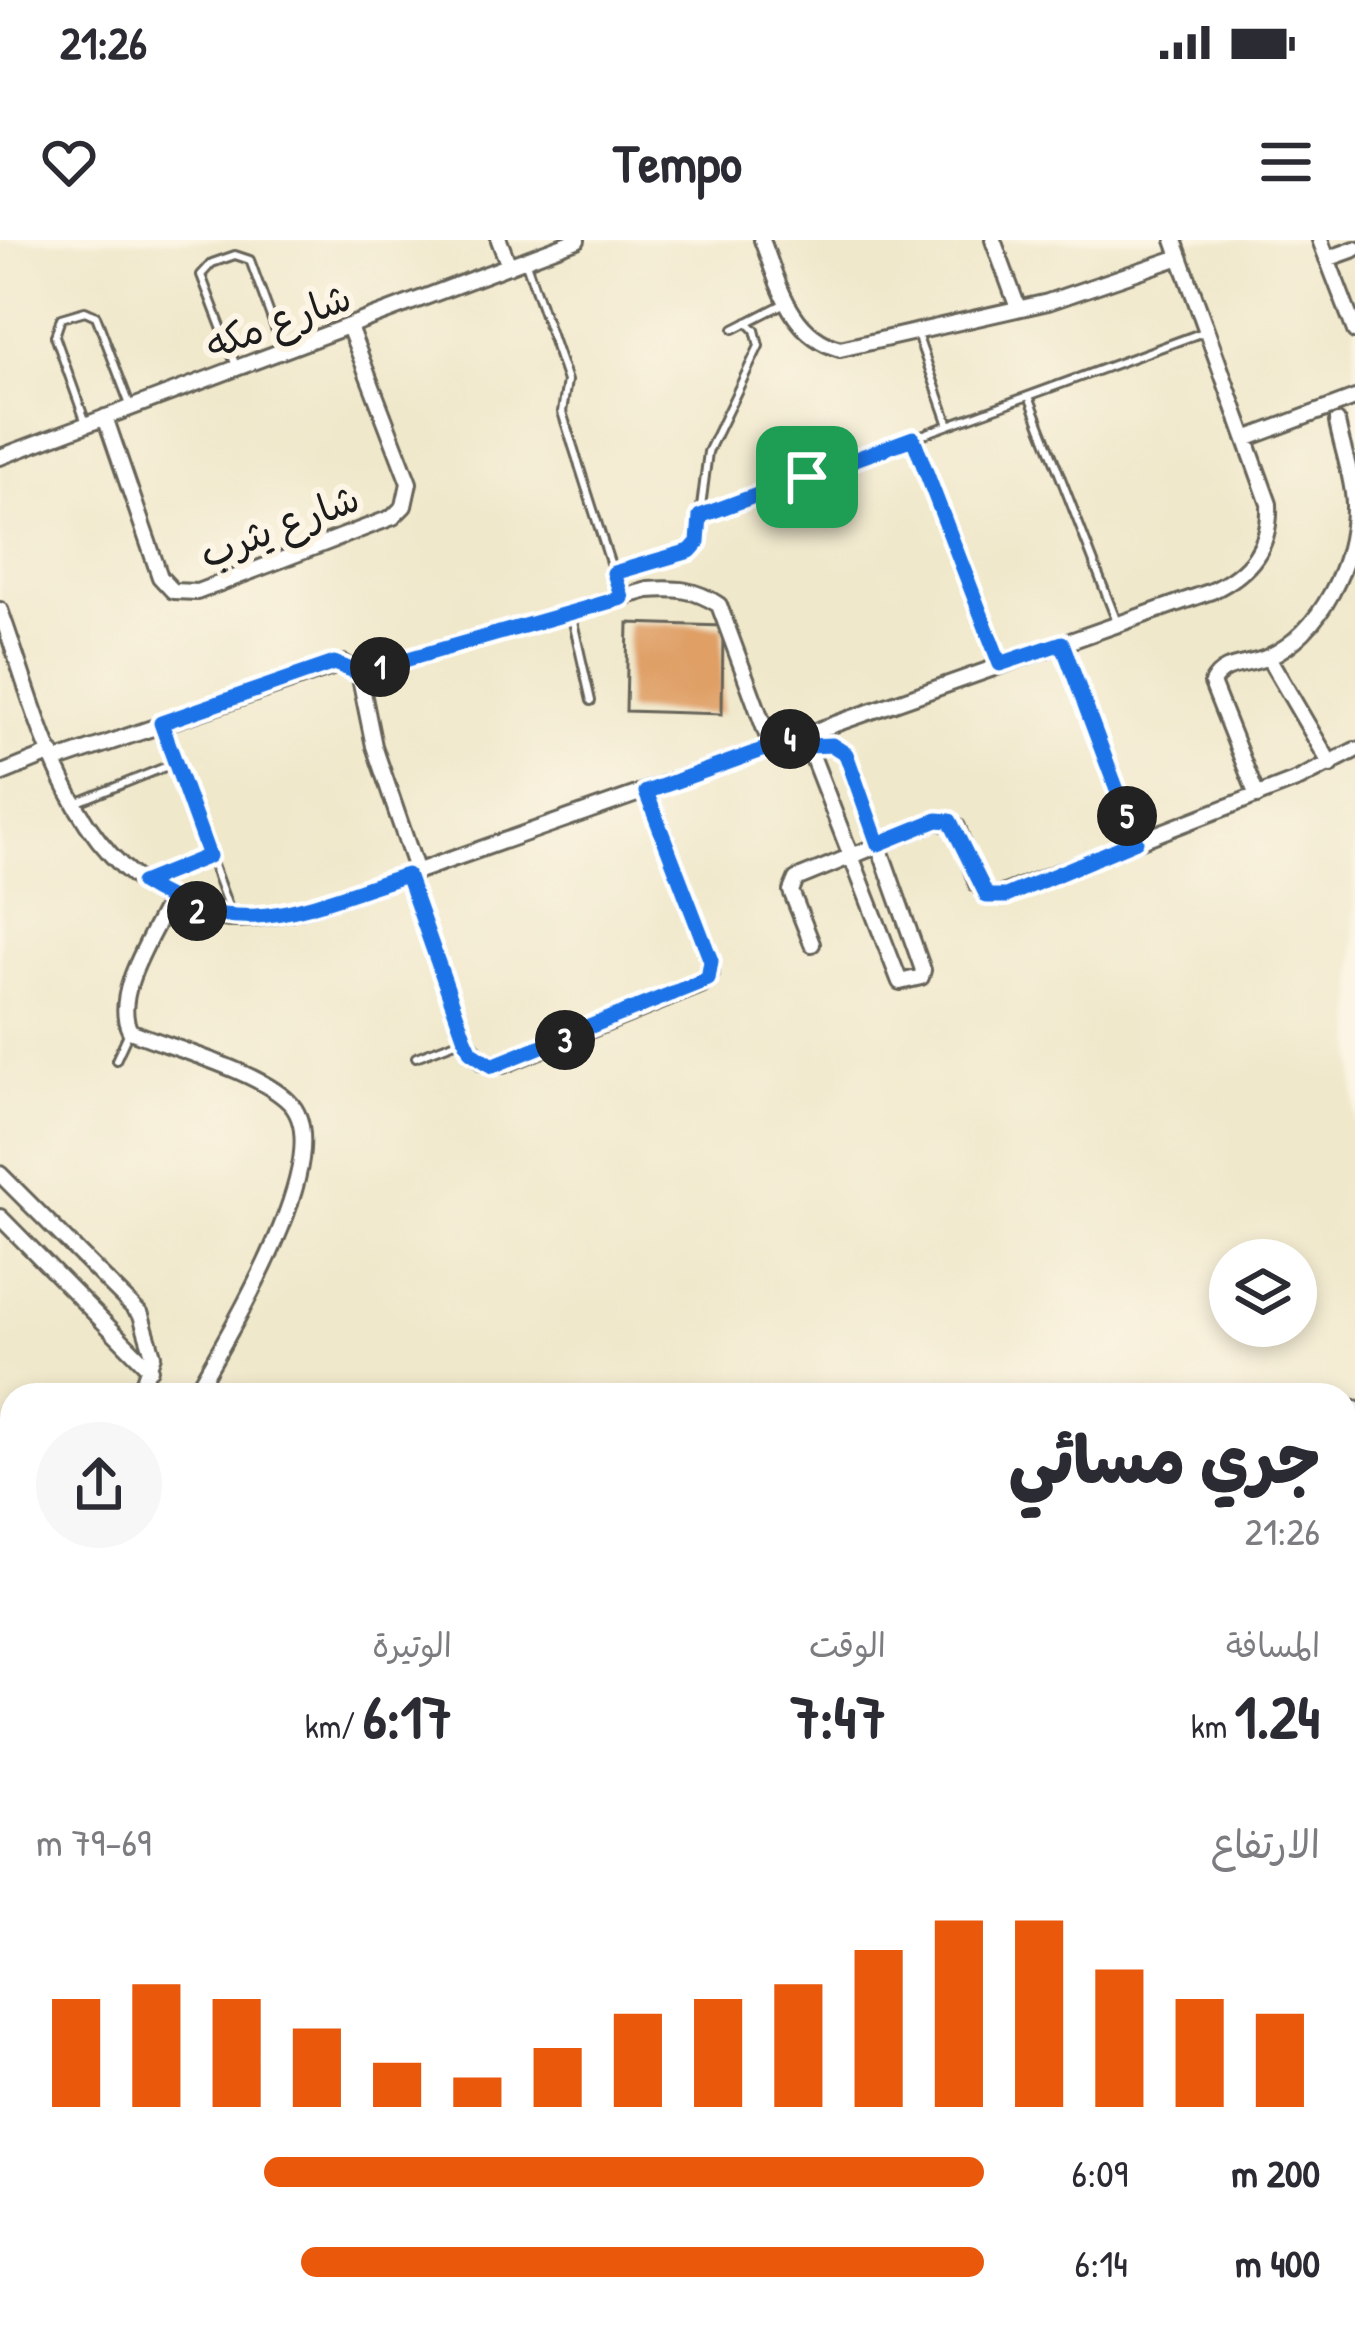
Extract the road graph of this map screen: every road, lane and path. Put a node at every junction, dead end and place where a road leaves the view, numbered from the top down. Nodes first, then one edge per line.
1 (499, 240) edge
2 (577, 240) edge
3 (762, 240) edge
4 (993, 240) edge
5 (1174, 240) edge
6 (1320, 240) edge
7 (541, 246) edge
8 (1355, 249) edge
9 (1180, 257) junction
10 (1327, 259) junction
11 (525, 260) junction
12 (508, 266) junction
13 (786, 302) junction
14 (1018, 308) junction
15 (747, 322) junction
16 (350, 329) junction
17 (734, 329) dead end
18 (1355, 331) edge
19 (1206, 332) junction
20 (917, 334) junction
21 (284, 354) junction
22 (237, 370) junction
23 (1029, 396) junction
24 (1355, 398) edge
25 (132, 408) junction
26 (105, 417) junction
27 (1336, 422) dead end
28 (86, 424) junction
29 (950, 425) junction
30 (913, 438) junction
31 (1248, 438) junction
32 (0, 457) edge
33 (700, 516) junction
34 (614, 573) junction
35 (622, 598) junction
36 (0, 610) edge
37 (571, 614) junction
38 (1118, 623) junction
39 (1062, 643) junction
40 (1268, 657) junction
41 (1000, 664) junction
42 (359, 673) junction
43 (591, 701) dead end
44 (161, 723) junction
45 (806, 740) junction
46 (771, 746) junction
47 (1355, 750) edge
48 (53, 757) junction
49 (175, 763) junction
50 (1330, 765) junction
51 (0, 774) edge
52 (646, 792) junction
53 (1257, 796) junction
54 (74, 804) junction
55 (1136, 841) junction
56 (878, 844) junction
57 (209, 856) junction
58 (849, 859) junction
59 (412, 874) junction
60 (142, 883) junction
61 (169, 899) junction
62 (233, 920) junction
63 (812, 944) dead end
64 (130, 1030) junction
65 (468, 1046) junction
66 (416, 1057) dead end
67 (116, 1060) dead end
68 (0, 1174) edge
69 (0, 1217) edge
70 (150, 1370) junction
71 (144, 1383) edge
72 (201, 1383) edge

1 - 12 street
2 - 7 street, شارع مكه
3 - 13 street
4 - 14 street
5 - 9 street
6 - 10 street
7 - 11 street, شارع مكه
8 - 10 street
9 - 14 street
9 - 19 street
10 - 18 street
11 - 12 street, شارع مكه
11 - 34 lane
12 - 16 street, شارع مكه
13 - 15 lane
13 - 20 street
14 - 20 street
15 - 17 lane
15 - 33 lane
16 - 21 street, شارع مكه
16 - 26 street, شارع يثرب
19 - 23 lane
19 - 31 street
20 - 29 lane
21 - 22 street, شارع مكه
21 - 22 lane
22 - 25 street, شارع مكه
23 - 29 lane
23 - 38 lane
24 - 31 street
25 - 26 street, شارع مكه
25 - 28 lane
26 - 28 street, شارع مكه
27 - 40 street
28 - 32 street, شارع مكه
29 - 30 lane
30 - 33 lane
30 - 41 lane
31 - 38 street
33 - 34 lane
34 - 35 lane
35 - 37 street
35 - 46 street
36 - 48 street
37 - 42 street
37 - 43 lane
38 - 39 street
39 - 41 street
39 - 55 street
40 - 50 street
40 - 53 street
41 - 45 street
42 - 44 street
42 - 59 street
44 - 48 street
44 - 49 lane
45 - 46 street
45 - 56 street
45 - 58 street
46 - 52 street
47 - 50 street
48 - 51 street
48 - 54 street
49 - 54 lane
49 - 57 lane
50 - 53 street
52 - 59 street
52 - 65 street
53 - 55 street
54 - 60 street
55 - 56 street
56 - 58 street
56 - 58 street
57 - 60 lane
57 - 62 lane
58 - 63 street
59 - 62 street
59 - 65 street
60 - 61 street
61 - 62 street
61 - 64 street
64 - 67 lane
64 - 72 street
65 - 66 lane
68 - 70 street
69 - 70 street
70 - 71 street

